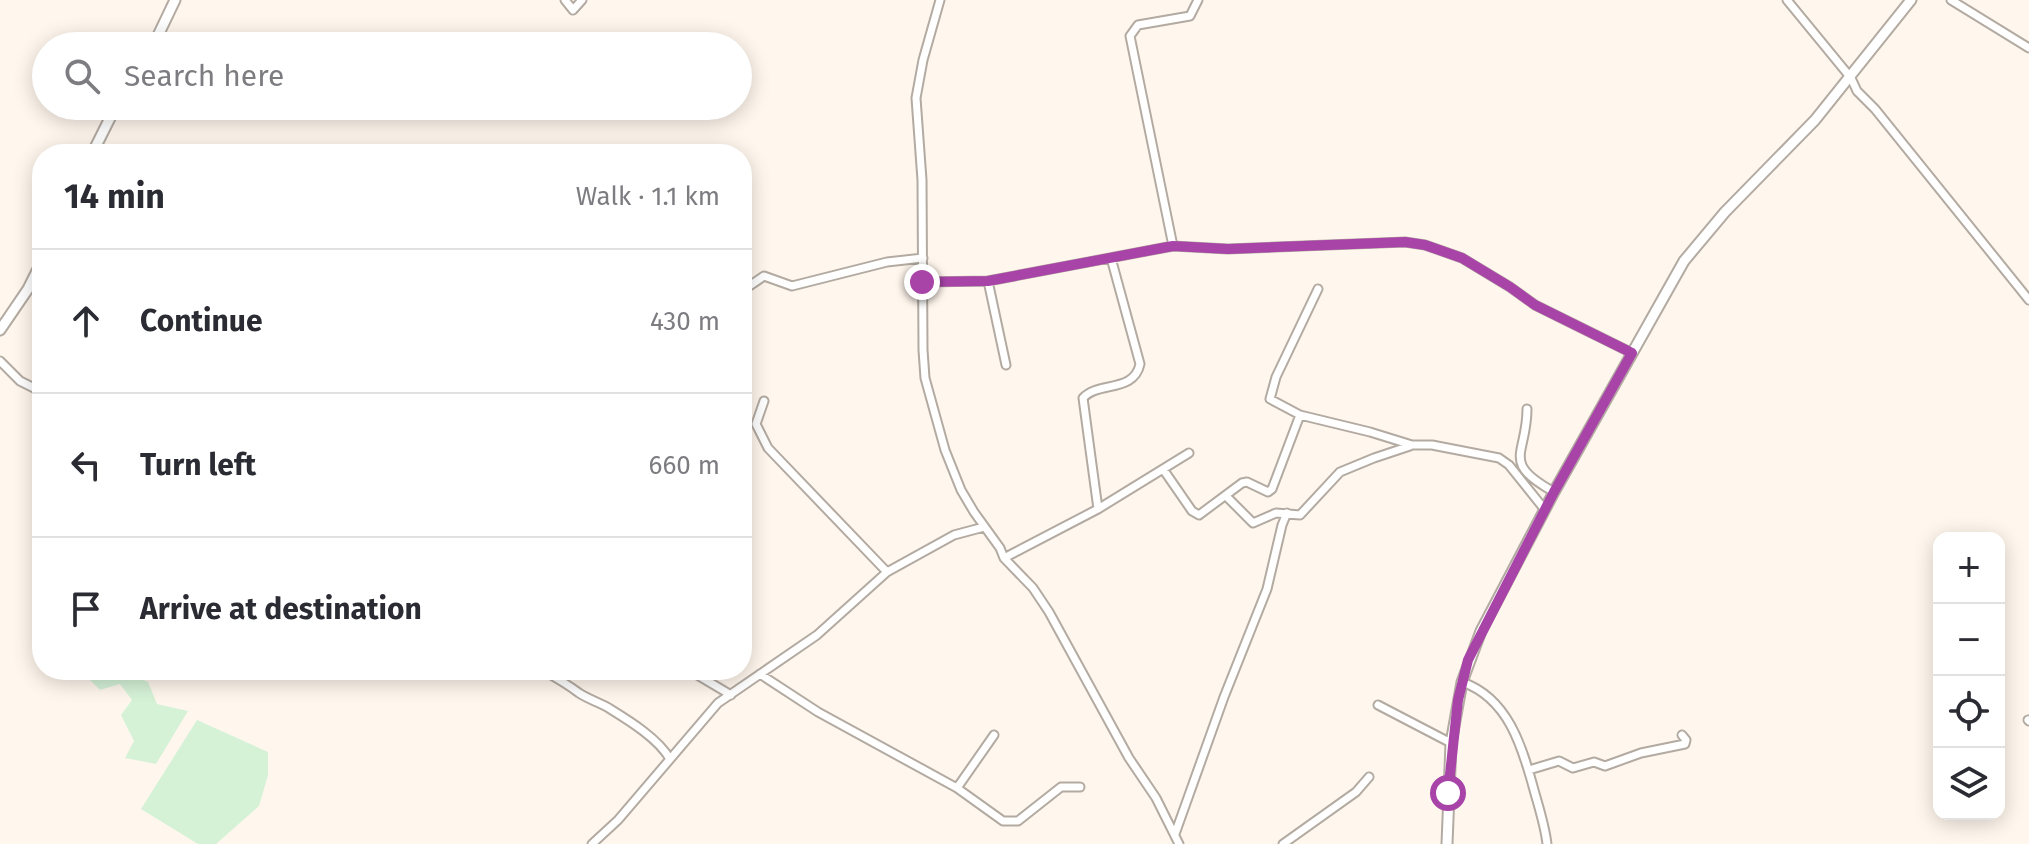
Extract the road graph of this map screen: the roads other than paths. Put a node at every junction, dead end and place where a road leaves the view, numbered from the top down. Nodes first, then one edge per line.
1 (175, 0) edge
2 (565, 0) edge
3 (582, 0) edge
4 (940, 0) edge
5 (1198, 0) edge
6 (1787, 0) edge
7 (1911, 0) edge
8 (1951, 0) edge
9 (160, 32) edge
10 (2029, 48) edge
11 (1851, 78) junction
12 (109, 120) edge
13 (97, 144) edge
14 (1173, 246) junction
15 (923, 258) junction
16 (1111, 258) junction
17 (32, 281) edge
18 (988, 281) junction
19 (922, 282) junction
20 (752, 284) edge
21 (1318, 289) dead end
22 (2029, 300) edge
23 (0, 330) edge
24 (1632, 353) junction
25 (0, 361) edge
26 (1006, 365) dead end
27 (32, 387) edge
28 (764, 401) dead end
29 (1527, 409) dead end
30 (1300, 415) junction
31 (1412, 445) junction
32 (1519, 450) junction
33 (1189, 453) dead end
34 (1499, 458) junction
35 (1163, 469) junction
36 (1554, 492) junction
37 (1226, 496) junction
38 (1098, 509) junction
39 (1546, 510) junction
40 (1287, 513) junction
41 (984, 527) junction
42 (1004, 558) junction
43 (887, 572) junction
44 (760, 674) junction
45 (562, 680) edge
46 (706, 680) edge
47 (752, 680) edge
48 (752, 680) edge
49 (1462, 682) junction
50 (731, 695) junction
51 (1378, 705) dead end
52 (994, 735) dead end
53 (1682, 735) dead end
54 (1451, 743) junction
55 (670, 759) junction
56 (1529, 770) junction
57 (1369, 777) dead end
58 (1080, 787) dead end
59 (957, 788) junction
60 (1175, 834) junction
61 (592, 844) edge
62 (1179, 844) edge
63 (1283, 844) edge
64 (1447, 844) edge
65 (1547, 844) edge

1 - 9 street
2 - 3 street
4 - 15 street
5 - 14 street
6 - 11 street
7 - 11 street
8 - 10 street
11 - 22 street
11 - 24 street
12 - 13 street
14 - 16 street
14 - 24 street
15 - 19 street
15 - 20 street
16 - 18 street
16 - 38 street
17 - 23 street
18 - 19 street
18 - 26 street
19 - 41 street
21 - 30 street
24 - 36 street
25 - 27 street
28 - 43 street
29 - 32 street
30 - 31 street
30 - 37 street
31 - 34 street
31 - 40 street
32 - 34 street
32 - 36 street
33 - 35 street
34 - 39 street
35 - 37 street
35 - 38 street
36 - 39 street
37 - 40 street
38 - 42 street
39 - 49 street
40 - 60 street
41 - 42 street
41 - 43 street
42 - 60 street
43 - 44 street
44 - 47 street
44 - 59 street
45 - 55 street
46 - 50 street
48 - 50 street
49 - 54 street
49 - 56 street
50 - 55 street
51 - 54 street
52 - 59 street
53 - 56 street
54 - 64 street
55 - 61 street
56 - 65 street
57 - 63 street
58 - 59 street
60 - 62 street

